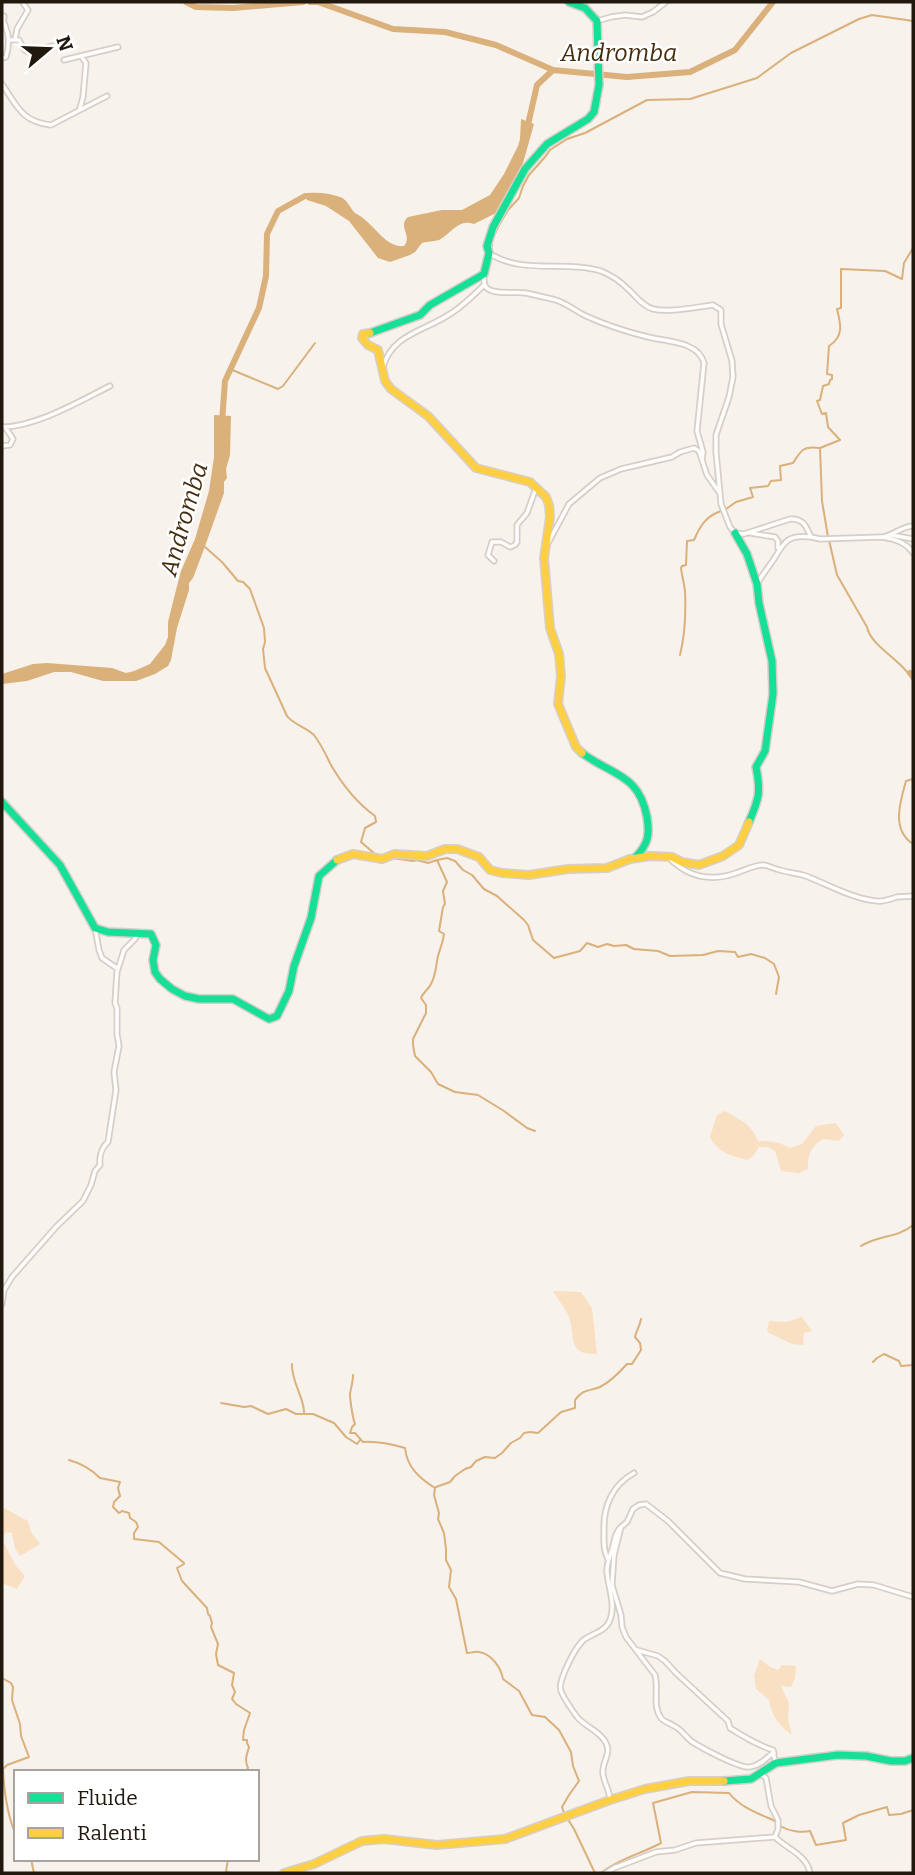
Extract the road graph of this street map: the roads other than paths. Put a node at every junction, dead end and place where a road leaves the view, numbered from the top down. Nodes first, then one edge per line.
1 (569, 2) edge
2 (666, 2) edge
3 (23, 3) edge
4 (4, 16) dead end
5 (597, 21) junction
6 (15, 39) junction
7 (9, 40) junction
8 (53, 46) dead end
9 (118, 47) dead end
10 (81, 56) junction
11 (2, 58) edge
12 (64, 60) dead end
13 (2, 84) edge
14 (107, 96) dead end
15 (75, 111) junction
16 (489, 253) junction
17 (484, 274) junction
18 (484, 285) junction
19 (383, 369) junction
20 (110, 386) dead end
21 (3, 427) edge
22 (2, 446) edge
23 (702, 458) junction
24 (536, 488) junction
25 (720, 494) junction
26 (913, 526) edge
27 (735, 533) junction
28 (748, 533) junction
29 (891, 535) junction
30 (811, 537) junction
31 (882, 537) junction
32 (913, 539) edge
33 (545, 549) junction
34 (778, 550) junction
35 (913, 553) edge
36 (494, 561) dead end
37 (757, 584) junction
38 (2, 802) edge
39 (668, 857) junction
40 (635, 858) junction
41 (913, 896) edge
42 (95, 928) junction
43 (137, 934) junction
44 (118, 970) junction
45 (2, 1304) edge
46 (634, 1474) dead end
47 (621, 1527) junction
48 (608, 1559) junction
49 (913, 1597) edge
50 (633, 1647) junction
51 (913, 1758) edge
52 (776, 1759) junction
53 (761, 1773) junction
54 (610, 1800) junction
55 (775, 1837) junction
56 (284, 1873) edge
57 (606, 1873) edge
58 (810, 1873) edge

1 - 5 street
2 - 5 street
3 - 6 street
4 - 7 street
5 - 16 street
6 - 7 street
6 - 8 street
7 - 11 street
9 - 10 street
10 - 12 street
10 - 15 street
13 - 15 street
14 - 15 street
16 - 17 street
16 - 25 street
17 - 18 street
17 - 19 street
18 - 19 street
18 - 23 street
19 - 24 street
20 - 21 street
21 - 22 street
23 - 25 street
23 - 33 street
24 - 33 street
24 - 36 street
25 - 27 street
26 - 29 street
27 - 28 street
27 - 37 street
28 - 30 street
28 - 34 street
29 - 31 street
29 - 32 street
30 - 31 street
30 - 34 street
31 - 35 street
33 - 40 street
34 - 37 street
37 - 39 street
38 - 42 street
39 - 40 street
39 - 41 street
40 - 43 street
42 - 43 street
42 - 44 street
43 - 44 street
44 - 45 street
46 - 48 street
47 - 48 street
47 - 49 street
47 - 50 street
48 - 54 street
50 - 52 street
50 - 52 street
51 - 52 street
52 - 53 street
53 - 54 street
53 - 55 street
54 - 56 street
55 - 57 street
55 - 58 street

